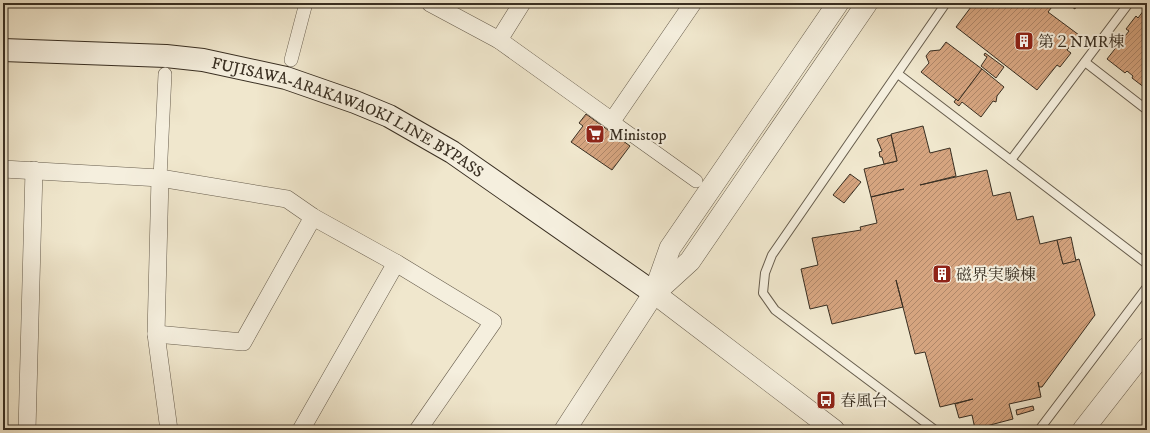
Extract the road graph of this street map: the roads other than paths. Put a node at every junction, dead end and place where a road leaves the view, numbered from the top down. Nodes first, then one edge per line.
1 (306, 3) edge
2 (430, 3) edge
3 (522, 3) edge
4 (694, 3) edge
5 (838, 3) edge
6 (867, 3) edge
7 (946, 3) edge
8 (1130, 3) edge
9 (499, 40) junction
10 (3, 50) edge
11 (291, 60) dead end
12 (1085, 62) junction
13 (165, 74) dead end
14 (898, 74) junction
15 (1147, 110) edge
16 (612, 122) junction
17 (1011, 160) junction
18 (3, 169) edge
19 (34, 170) junction
20 (160, 178) junction
21 (696, 181) dead end
22 (313, 217) junction
23 (396, 263) junction
24 (1147, 264) edge
25 (1147, 287) edge
26 (654, 293) junction
27 (156, 334) junction
28 (1147, 348) edge
29 (27, 430) edge
30 (169, 430) edge
31 (301, 430) edge
32 (418, 430) edge
33 (565, 430) edge
34 (834, 430) edge
35 (935, 430) edge
36 (1039, 430) edge
37 (1083, 430) edge

1 - 11 street
2 - 9 street
3 - 9 street
4 - 16 street
5 - 26 street
6 - 26 street
7 - 14 lane
8 - 12 lane
9 - 16 street
10 - 26 main road, FUJISAWA-ARAKAWAOKI LINE BYPASS
12 - 15 lane
12 - 17 lane
13 - 20 street
14 - 17 lane
14 - 35 lane
16 - 21 street
17 - 24 lane
18 - 19 street
19 - 20 street
19 - 29 street
20 - 22 street
20 - 27 street
22 - 23 street
22 - 27 street
23 - 31 street
23 - 32 street
25 - 36 lane
26 - 33 street
26 - 34 street
27 - 30 street
28 - 37 street

